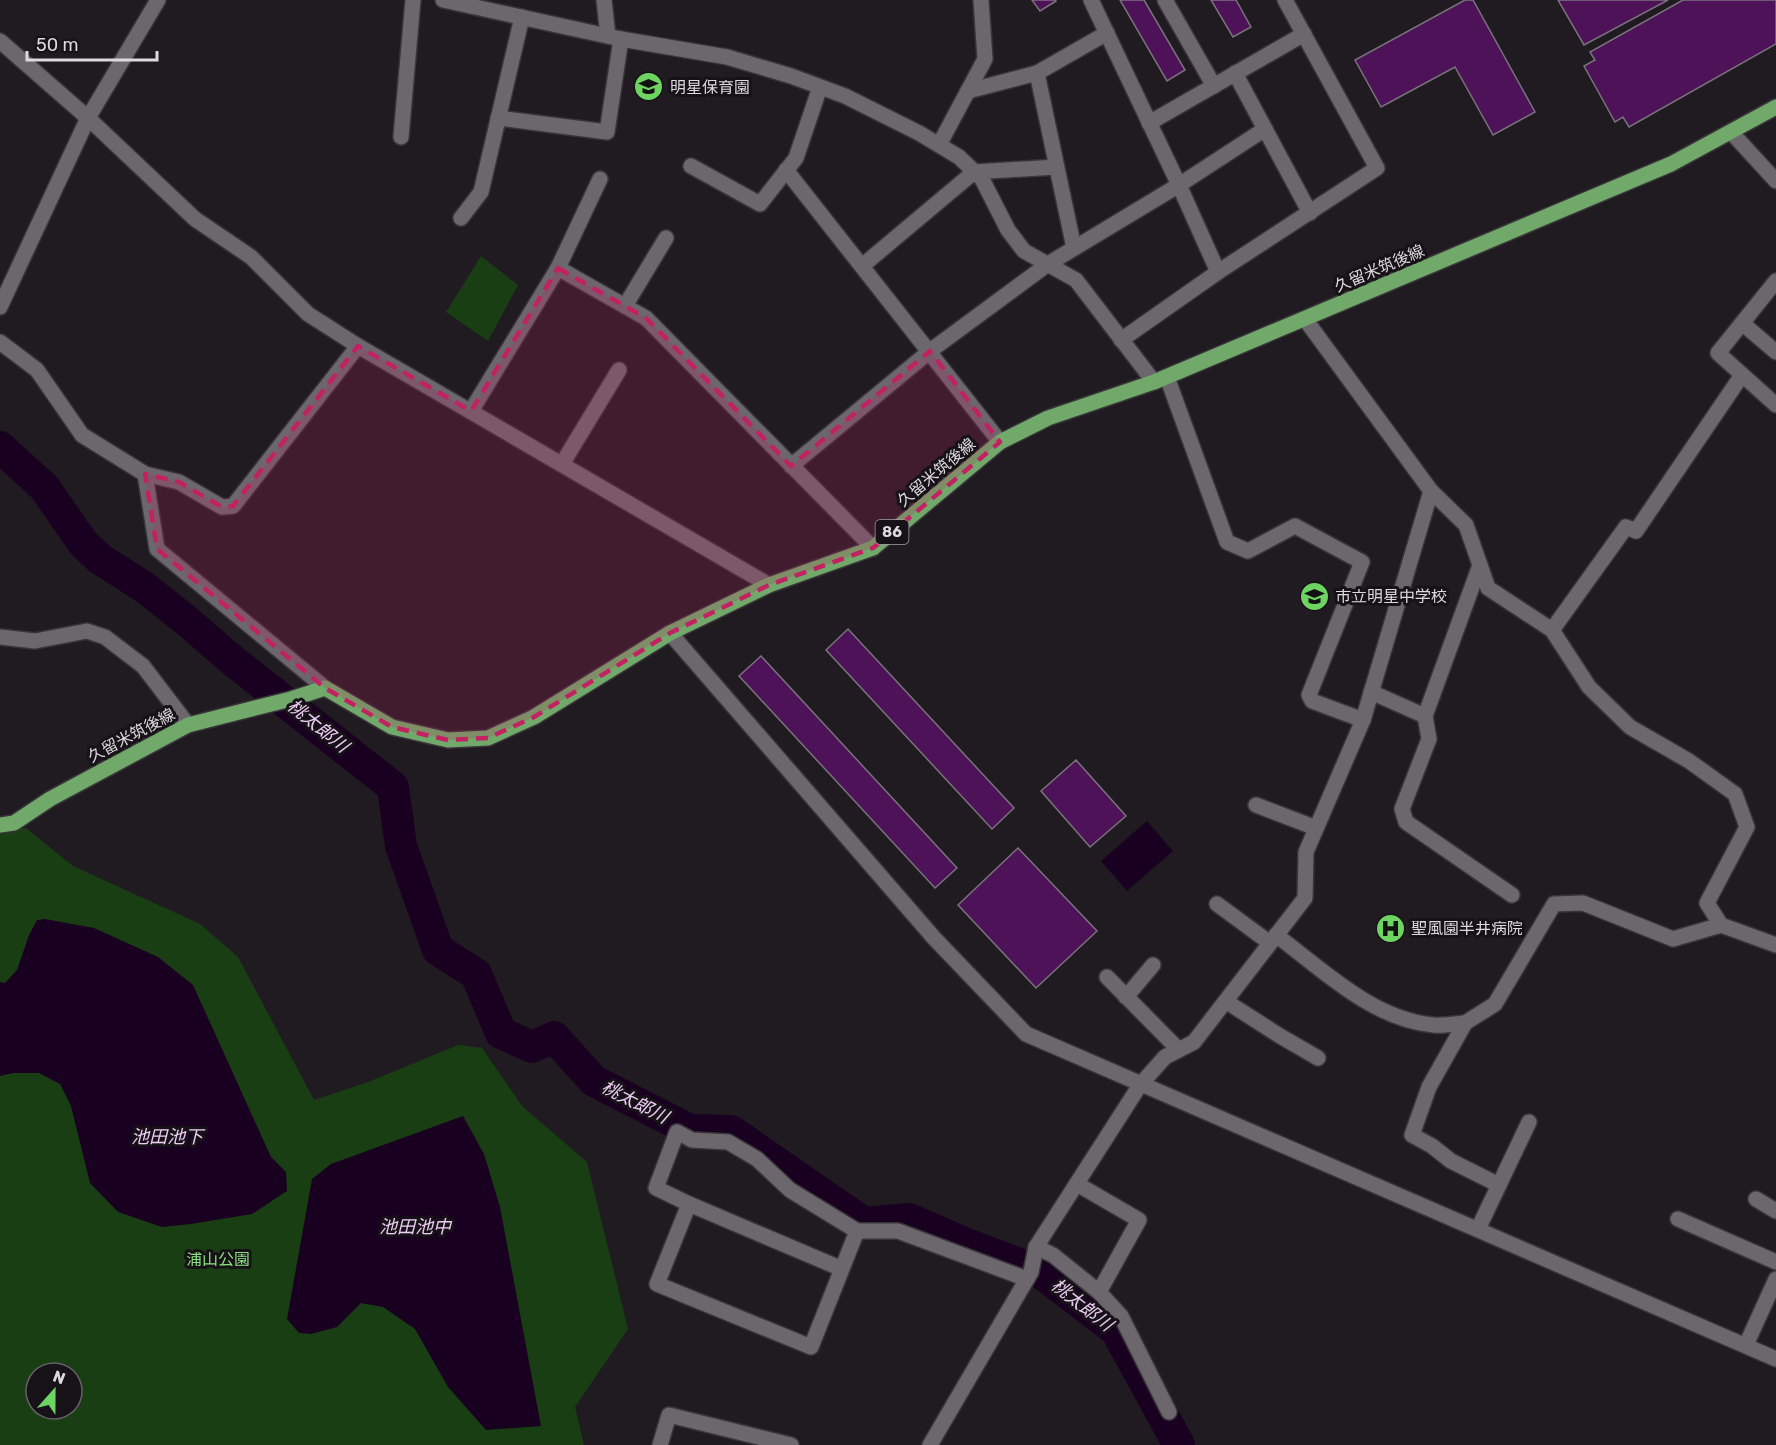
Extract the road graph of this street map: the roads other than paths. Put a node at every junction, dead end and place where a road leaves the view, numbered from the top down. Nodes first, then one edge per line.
1 (158, 0) edge
2 (413, 0) edge
3 (443, 0) edge
4 (604, 0) edge
5 (981, 0) edge
6 (1091, 0) edge
7 (1165, 0) edge
8 (1285, 0) edge
9 (522, 17) junction
10 (1107, 33) junction
11 (1304, 34) junction
12 (614, 38) junction
13 (0, 41) edge
14 (1036, 73) junction
15 (1235, 74) junction
16 (1214, 86) junction
17 (820, 87) junction
18 (968, 91) junction
19 (1776, 107) edge
20 (88, 118) junction
21 (498, 118) junction
22 (1149, 123) junction
23 (1265, 129) junction
24 (1731, 132) junction
25 (400, 137) dead end
26 (939, 145) junction
27 (691, 166) dead end
28 (1056, 167) junction
29 (786, 170) junction
30 (974, 172) junction
31 (600, 179) dead end
32 (1776, 181) edge
33 (1179, 185) junction
34 (1310, 213) junction
35 (461, 218) dead end
36 (666, 238) dead end
37 (1074, 248) junction
38 (1048, 264) junction
39 (862, 266) junction
40 (558, 268) junction
41 (1218, 273) junction
42 (1776, 281) edge
43 (626, 306) junction
44 (0, 307) edge
45 (1305, 319) junction
46 (1742, 323) junction
47 (1121, 340) junction
48 (0, 342) edge
49 (358, 346) junction
50 (930, 351) junction
51 (1776, 352) edge
52 (619, 370) dead end
53 (1742, 375) junction
54 (1160, 379) junction
55 (1776, 405) edge
56 (471, 411) junction
57 (1000, 442) junction
58 (562, 464) junction
59 (791, 466) junction
60 (145, 474) junction
61 (1431, 491) junction
62 (873, 548) junction
63 (1480, 566) junction
64 (769, 585) junction
65 (1552, 630) junction
66 (670, 633) junction
67 (0, 637) edge
68 (325, 688) junction
69 (1371, 692) junction
70 (1425, 716) junction
71 (1363, 720) junction
72 (188, 725) junction
73 (1256, 805) dead end
74 (0, 825) edge
75 (1316, 828) junction
76 (1512, 895) dead end
77 (1217, 904) dead end
78 (1721, 925) junction
79 (1273, 939) junction
80 (1776, 945) edge
81 (1153, 965) dead end
82 (1107, 977) dead end
83 (1126, 997) junction
84 (1227, 1002) junction
85 (1465, 1023) junction
86 (1179, 1050) junction
87 (1318, 1058) dead end
88 (1140, 1085) junction
89 (1529, 1122) dead end
90 (1077, 1184) junction
91 (1499, 1185) junction
92 (1756, 1199) dead end
93 (689, 1204) junction
94 (1776, 1211) edge
95 (1678, 1219) dead end
96 (1478, 1229) junction
97 (857, 1231) junction
98 (1036, 1247) junction
99 (1776, 1262) edge
100 (842, 1269) junction
101 (1027, 1279) junction
102 (1776, 1279) edge
103 (1100, 1292) junction
104 (1746, 1346) junction
105 (1776, 1359) edge
106 (1169, 1412) dead end
107 (660, 1445) edge
108 (791, 1445) edge
109 (930, 1445) edge

1 - 20 street
2 - 25 street
3 - 9 street
4 - 12 street
5 - 18 street
6 - 10 street
7 - 16 street
8 - 11 street
9 - 12 street
9 - 21 street
10 - 14 street
10 - 22 street
11 - 15 street
11 - 34 street
12 - 17 street
12 - 21 street
13 - 20 street
14 - 18 street
14 - 28 street
15 - 16 street
15 - 23 street
16 - 22 street
17 - 26 street
17 - 29 street
18 - 26 street
19 - 24 main road, 久留米筑後線 / 86
20 - 44 street
20 - 49 street
21 - 35 street
22 - 33 street
23 - 33 street
23 - 34 street
24 - 32 street
24 - 45 main road, 久留米筑後線 / 86
26 - 30 street
27 - 29 street
28 - 30 street
28 - 37 street
29 - 39 street
30 - 38 street
30 - 39 street
31 - 40 street
33 - 37 street
33 - 41 street
34 - 41 street
36 - 43 street
37 - 38 street
38 - 47 street
38 - 50 street
39 - 50 street
40 - 43 street
40 - 56 street
41 - 47 street
42 - 46 street
43 - 59 street
45 - 54 main road, 久留米筑後線 / 86
45 - 61 street
46 - 51 street
46 - 53 street
47 - 54 street
48 - 60 street
49 - 56 street
49 - 60 street
50 - 57 street
50 - 59 street
52 - 58 street
53 - 55 street
53 - 65 street
54 - 57 main road, 久留米筑後線 / 86
54 - 71 street
56 - 58 street
57 - 62 main road, 久留米筑後線 / 86
58 - 64 street
59 - 62 street
60 - 68 street
61 - 63 street
61 - 69 street
62 - 64 main road, 久留米筑後線 / 86
63 - 65 street
63 - 70 street
64 - 66 main road, 久留米筑後線 / 86
65 - 78 street
66 - 68 main road, 久留米筑後線 / 86
66 - 88 street
67 - 72 street
68 - 72 main road, 久留米筑後線
69 - 70 street
69 - 71 street
70 - 76 street
71 - 75 street
72 - 74 main road, 久留米筑後線
73 - 75 street
75 - 79 street
77 - 79 street
78 - 80 street
78 - 85 street
79 - 84 street
79 - 85 street
81 - 83 street
82 - 83 street
83 - 86 street
84 - 86 street
84 - 87 street
85 - 91 street
86 - 88 street
88 - 90 street
88 - 96 street
89 - 91 street
90 - 98 street
90 - 103 street
91 - 96 street
92 - 94 street
93 - 97 street
93 - 100 street
93 - 100 street
95 - 99 street
96 - 104 street
97 - 100 street
97 - 101 street
98 - 101 street
98 - 103 street
101 - 109 street
102 - 104 street
103 - 106 street
104 - 105 street
107 - 108 street

